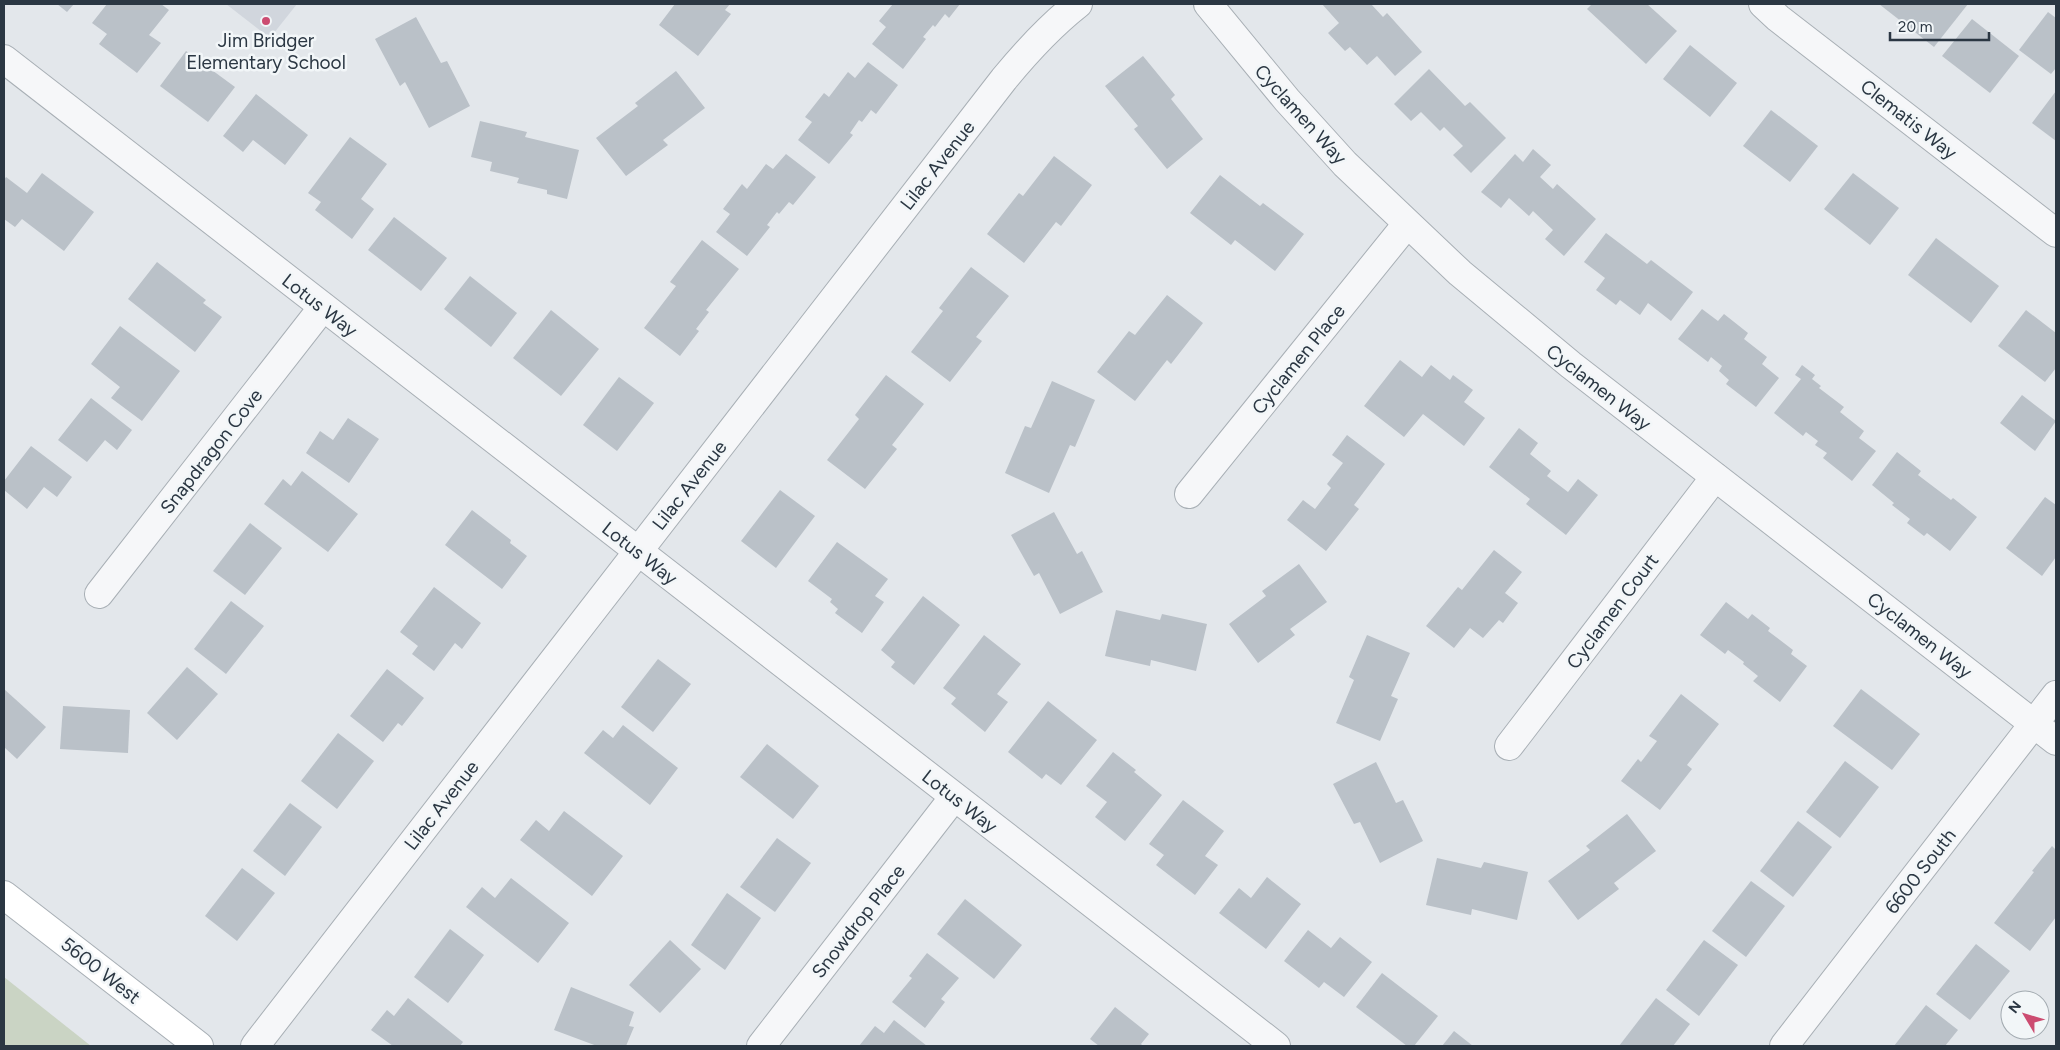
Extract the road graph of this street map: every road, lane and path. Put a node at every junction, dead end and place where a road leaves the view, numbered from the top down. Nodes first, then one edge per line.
1 (1078, 4) edge
2 (1208, 4) edge
3 (1762, 4) edge
4 (4, 59) edge
5 (1407, 224) junction
6 (2056, 233) edge
7 (323, 307) junction
8 (1715, 477) junction
9 (1189, 494) dead end
10 (638, 551) junction
11 (99, 594) dead end
12 (2056, 695) edge
13 (2034, 724) junction
14 (2056, 741) edge
15 (1509, 746) dead end
16 (954, 797) junction
17 (4, 894) edge
18 (199, 1046) edge
19 (254, 1046) edge
20 (761, 1046) edge
21 (1275, 1046) edge
22 (1784, 1046) edge

1 - 10 street, Lilac Avenue
2 - 5 street, Cyclamen Way
3 - 6 street, Clematis Way
4 - 7 street, Lotus Way
5 - 8 street, Cyclamen Way
5 - 9 street, Cyclamen Place
7 - 10 street, Lotus Way
7 - 11 street, Snapdragon Cove
8 - 13 street, Cyclamen Way
8 - 15 street, Cyclamen Court
10 - 16 street, Lotus Way
10 - 19 street, Lilac Avenue
12 - 13 street, 6600 South
13 - 14 street, Cyclamen Way
13 - 22 street, 6600 South
16 - 20 street, Snowdrop Place
16 - 21 street, Lotus Way
17 - 18 main road, 5600 West

